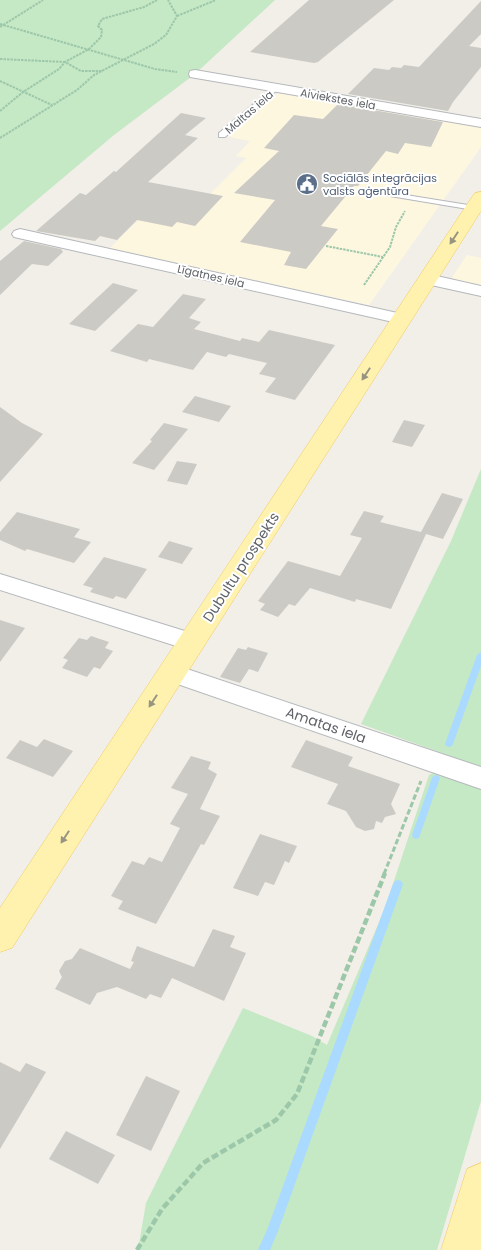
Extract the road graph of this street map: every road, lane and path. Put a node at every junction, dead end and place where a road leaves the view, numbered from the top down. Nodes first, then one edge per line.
1 (43, 0) edge
2 (157, 0) edge
3 (168, 0) edge
4 (216, 0) edge
5 (177, 16) junction
6 (5, 24) junction
7 (0, 25) edge
8 (89, 49) junction
9 (0, 59) edge
10 (122, 60) junction
11 (65, 62) junction
12 (103, 70) junction
13 (195, 74) joint
14 (0, 81) edge
15 (275, 89) junction
16 (22, 92) junction
17 (52, 105) junction
18 (0, 111) edge
19 (237, 111) dead end
20 (248, 113) junction
21 (229, 118) dead end
22 (239, 120) junction
23 (481, 123) edge
24 (222, 135) dead end
25 (0, 138) edge
26 (366, 190) dead end
27 (413, 198) junction
28 (477, 203) edge
29 (20, 234) dead end
30 (326, 246) dead end
31 (383, 257) junction
32 (428, 279) junction
33 (364, 284) dead end
34 (481, 290) edge
35 (402, 319) junction
36 (0, 582) edge
37 (192, 642) junction
38 (172, 672) junction
39 (428, 760) junction
40 (481, 778) edge
41 (0, 937) edge
42 (481, 1183) edge
43 (137, 1250) edge
44 (462, 1250) edge

1 - 6 path
2 - 8 path
3 - 5 path
4 - 5 path
5 - 10 path
6 - 7 path
6 - 8 path
8 - 10 path
8 - 11 path
9 - 11 path
10 - 12 path
10 - 13 path
11 - 12 path
11 - 16 path
12 - 17 path
13 - 15 street, Aiviekstes iela
14 - 16 path
15 - 20 lane, Maltas iela
15 - 23 street, Aiviekstes iela
16 - 17 path
16 - 18 path
17 - 25 path
19 - 20 lane
20 - 22 lane, Maltas iela
21 - 22 lane
22 - 24 lane, Maltas iela
26 - 27 lane
27 - 28 lane
27 - 31 path
28 -> 32 main road, Dubultu prospekts
29 - 35 street, Līgatnes iela
30 - 31 path
31 - 33 path
32 - 34 street
32 - 35 main road, Dubultu prospekts
35 -> 37 main road, Dubultu prospekts
36 - 37 street
37 - 38 main road, Dubultu prospekts
38 - 39 street, Amatas iela
38 -> 41 main road, Dubultu prospekts
39 - 40 street, Amatas iela
39 - 43 path
42 - 44 main road

